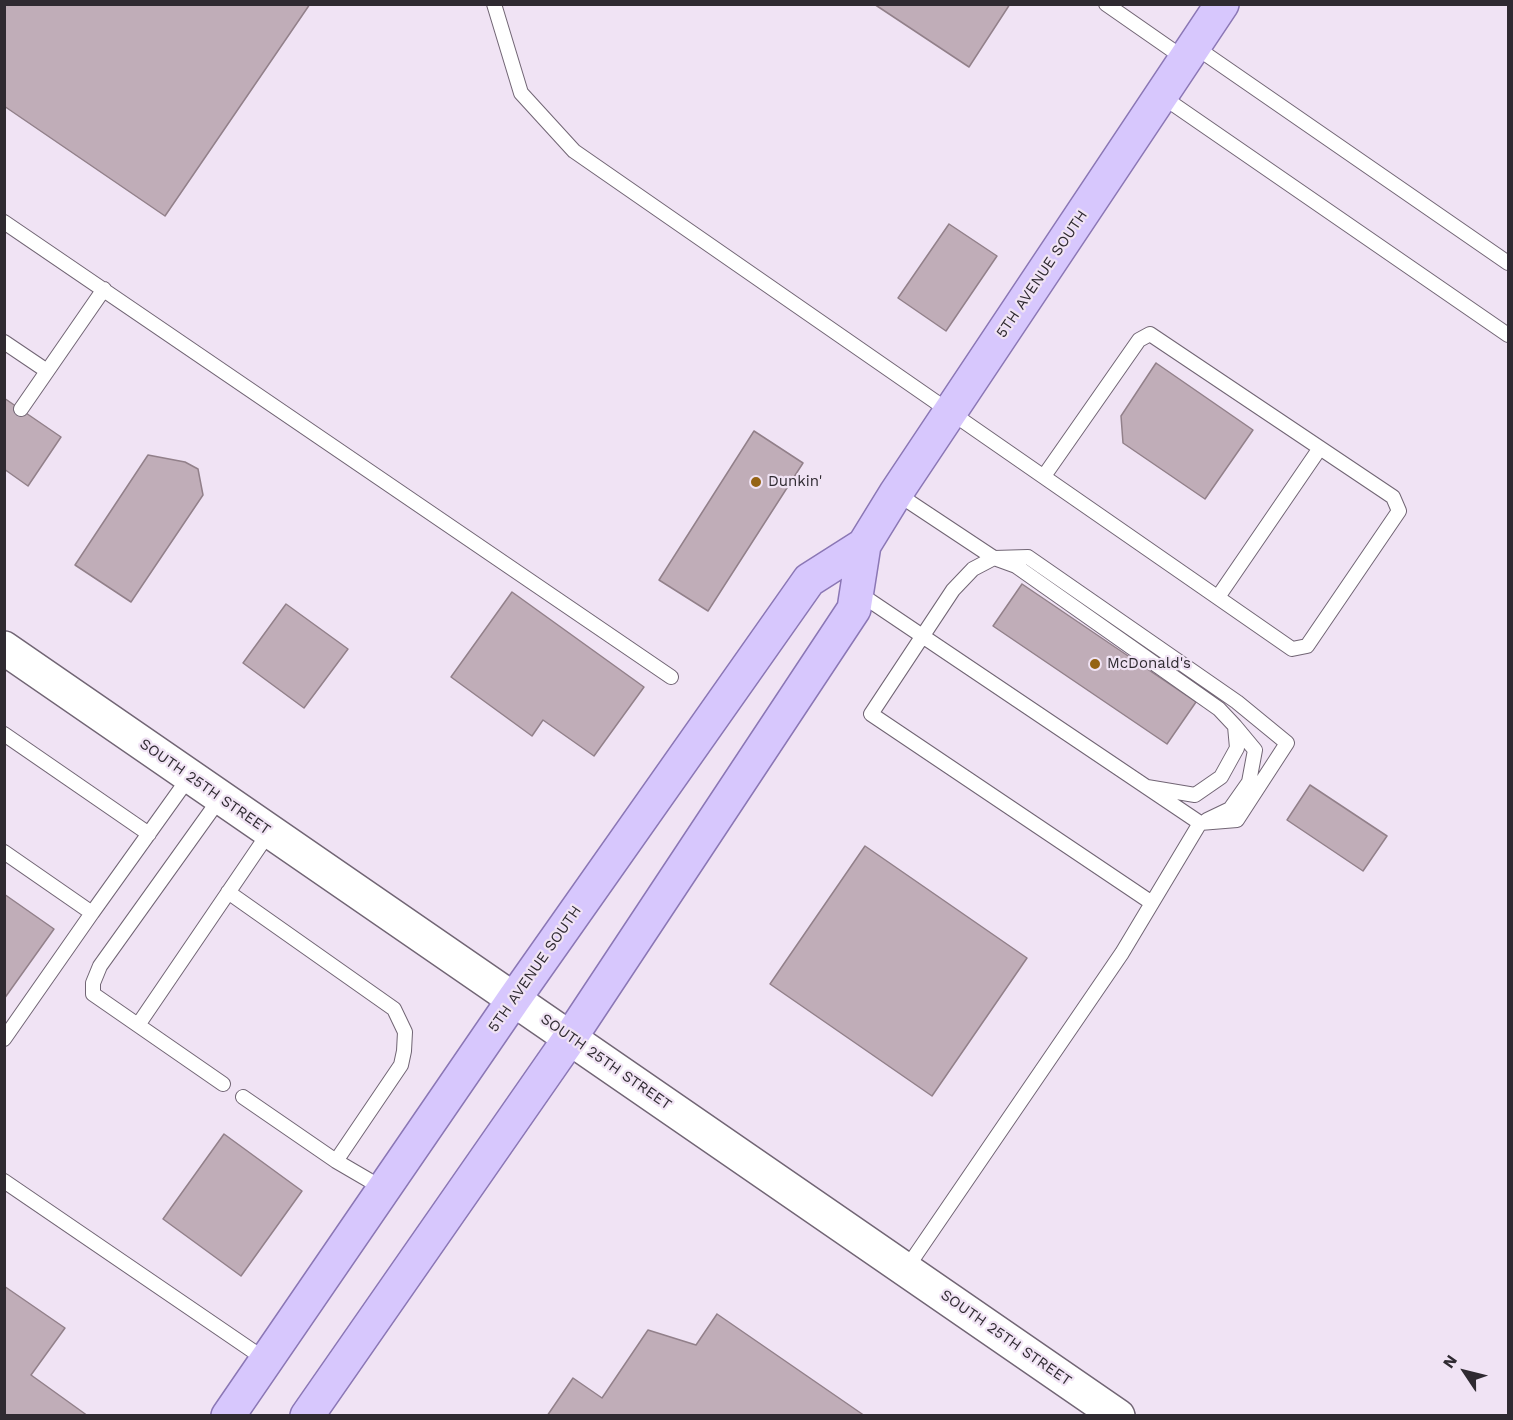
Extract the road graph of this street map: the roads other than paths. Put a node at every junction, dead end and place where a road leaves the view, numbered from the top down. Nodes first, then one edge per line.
1 (494, 4) edge
2 (1222, 4) edge
3 (1108, 5) edge
4 (1189, 52) junction
5 (1160, 95) junction
6 (4, 222) edge
7 (1509, 263) edge
8 (104, 289) junction
9 (1509, 335) edge
10 (4, 342) edge
11 (46, 371) junction
12 (21, 409) dead end
13 (951, 411) junction
14 (1320, 448) junction
15 (1044, 477) junction
16 (896, 493) junction
17 (864, 545) junction
18 (994, 558) junction
19 (857, 592) junction
20 (1218, 597) junction
21 (923, 635) junction
22 (4, 648) edge
23 (671, 677) dead end
24 (1235, 726) junction
25 (4, 734) edge
26 (190, 776) junction
27 (1147, 787) junction
28 (221, 797) junction
29 (1200, 823) junction
30 (270, 831) junction
31 (149, 834) junction
32 (4, 852) edge
33 (228, 892) junction
34 (1152, 903) junction
35 (92, 913) junction
36 (513, 999) junction
37 (138, 1025) junction
38 (570, 1038) junction
39 (4, 1039) edge
40 (224, 1084) dead end
41 (243, 1097) dead end
42 (336, 1161) junction
43 (4, 1181) edge
44 (384, 1189) junction
45 (906, 1269) junction
46 (266, 1360) junction
47 (228, 1416) edge
48 (307, 1416) edge
49 (1118, 1416) edge

1 - 13 lane
2 - 4 main road, 5TH AVENUE SOUTH
3 - 4 lane
4 - 5 main road, 5TH AVENUE SOUTH
4 - 7 lane
5 - 9 lane
5 - 13 main road, 5TH AVENUE SOUTH
6 - 8 lane
8 - 11 lane
8 - 23 lane
10 - 11 lane
11 - 12 lane
13 - 15 lane
13 - 16 main road, 5TH AVENUE SOUTH
14 - 15 lane
14 - 20 lane
14 - 20 lane
15 - 20 lane
16 - 17 main road, 5TH AVENUE SOUTH
16 - 18 lane
17 - 19 main road, 5TH AVENUE SOUTH
17 - 36 main road, 5TH AVENUE SOUTH
18 - 21 lane
18 - 24 lane
18 - 29 lane
19 - 21 lane
19 - 38 main road, 5TH AVENUE SOUTH
21 - 27 lane
21 - 34 lane
22 - 26 street, SOUTH 25TH STREET
24 - 27 lane
24 - 29 lane
25 - 31 lane
26 - 28 street, SOUTH 25TH STREET
26 - 31 lane
27 - 29 lane
28 - 30 street, SOUTH 25TH STREET
28 - 37 lane
29 - 34 lane
30 - 33 lane
30 - 36 street, SOUTH 25TH STREET
31 - 35 lane
32 - 35 lane
33 - 37 lane
33 - 42 lane
34 - 45 lane
35 - 39 lane
36 - 38 street, SOUTH 25TH STREET
36 - 44 main road, 5TH AVENUE SOUTH
37 - 40 lane
38 - 45 street, SOUTH 25TH STREET
38 - 48 main road, 5TH AVENUE SOUTH
41 - 42 lane
42 - 44 lane
43 - 46 lane
44 - 46 main road, 5TH AVENUE SOUTH
45 - 49 street, SOUTH 25TH STREET
46 - 47 main road, 5TH AVENUE SOUTH

